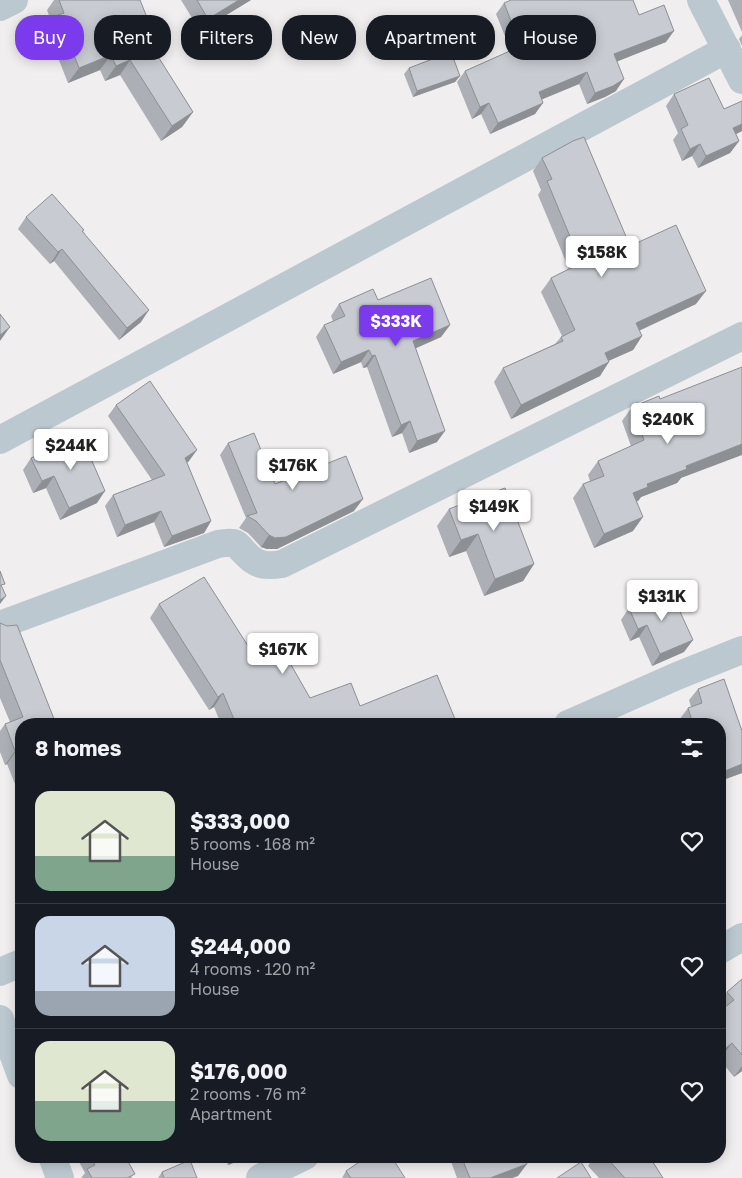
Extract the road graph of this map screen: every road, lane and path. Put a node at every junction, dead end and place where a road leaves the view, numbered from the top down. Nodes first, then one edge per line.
1 (14, 0) edge
2 (701, 0) edge
3 (0, 7) edge
4 (727, 49) junction
5 (742, 80) edge
6 (742, 336) edge
7 (0, 440) edge
8 (0, 625) edge
9 (742, 650) edge
10 (582, 718) edge
11 (742, 936) edge
12 (726, 946) edge
13 (15, 966) edge
14 (0, 972) edge
15 (0, 1019) edge
16 (15, 1059) edge
17 (55, 1163) edge
18 (291, 1163) edge
19 (60, 1178) edge
20 (260, 1178) edge

1 - 3 street
2 - 4 street
4 - 5 street
4 - 7 street
6 - 8 street
9 - 10 street
11 - 12 street
13 - 14 street
15 - 16 street
17 - 19 street
18 - 20 street

